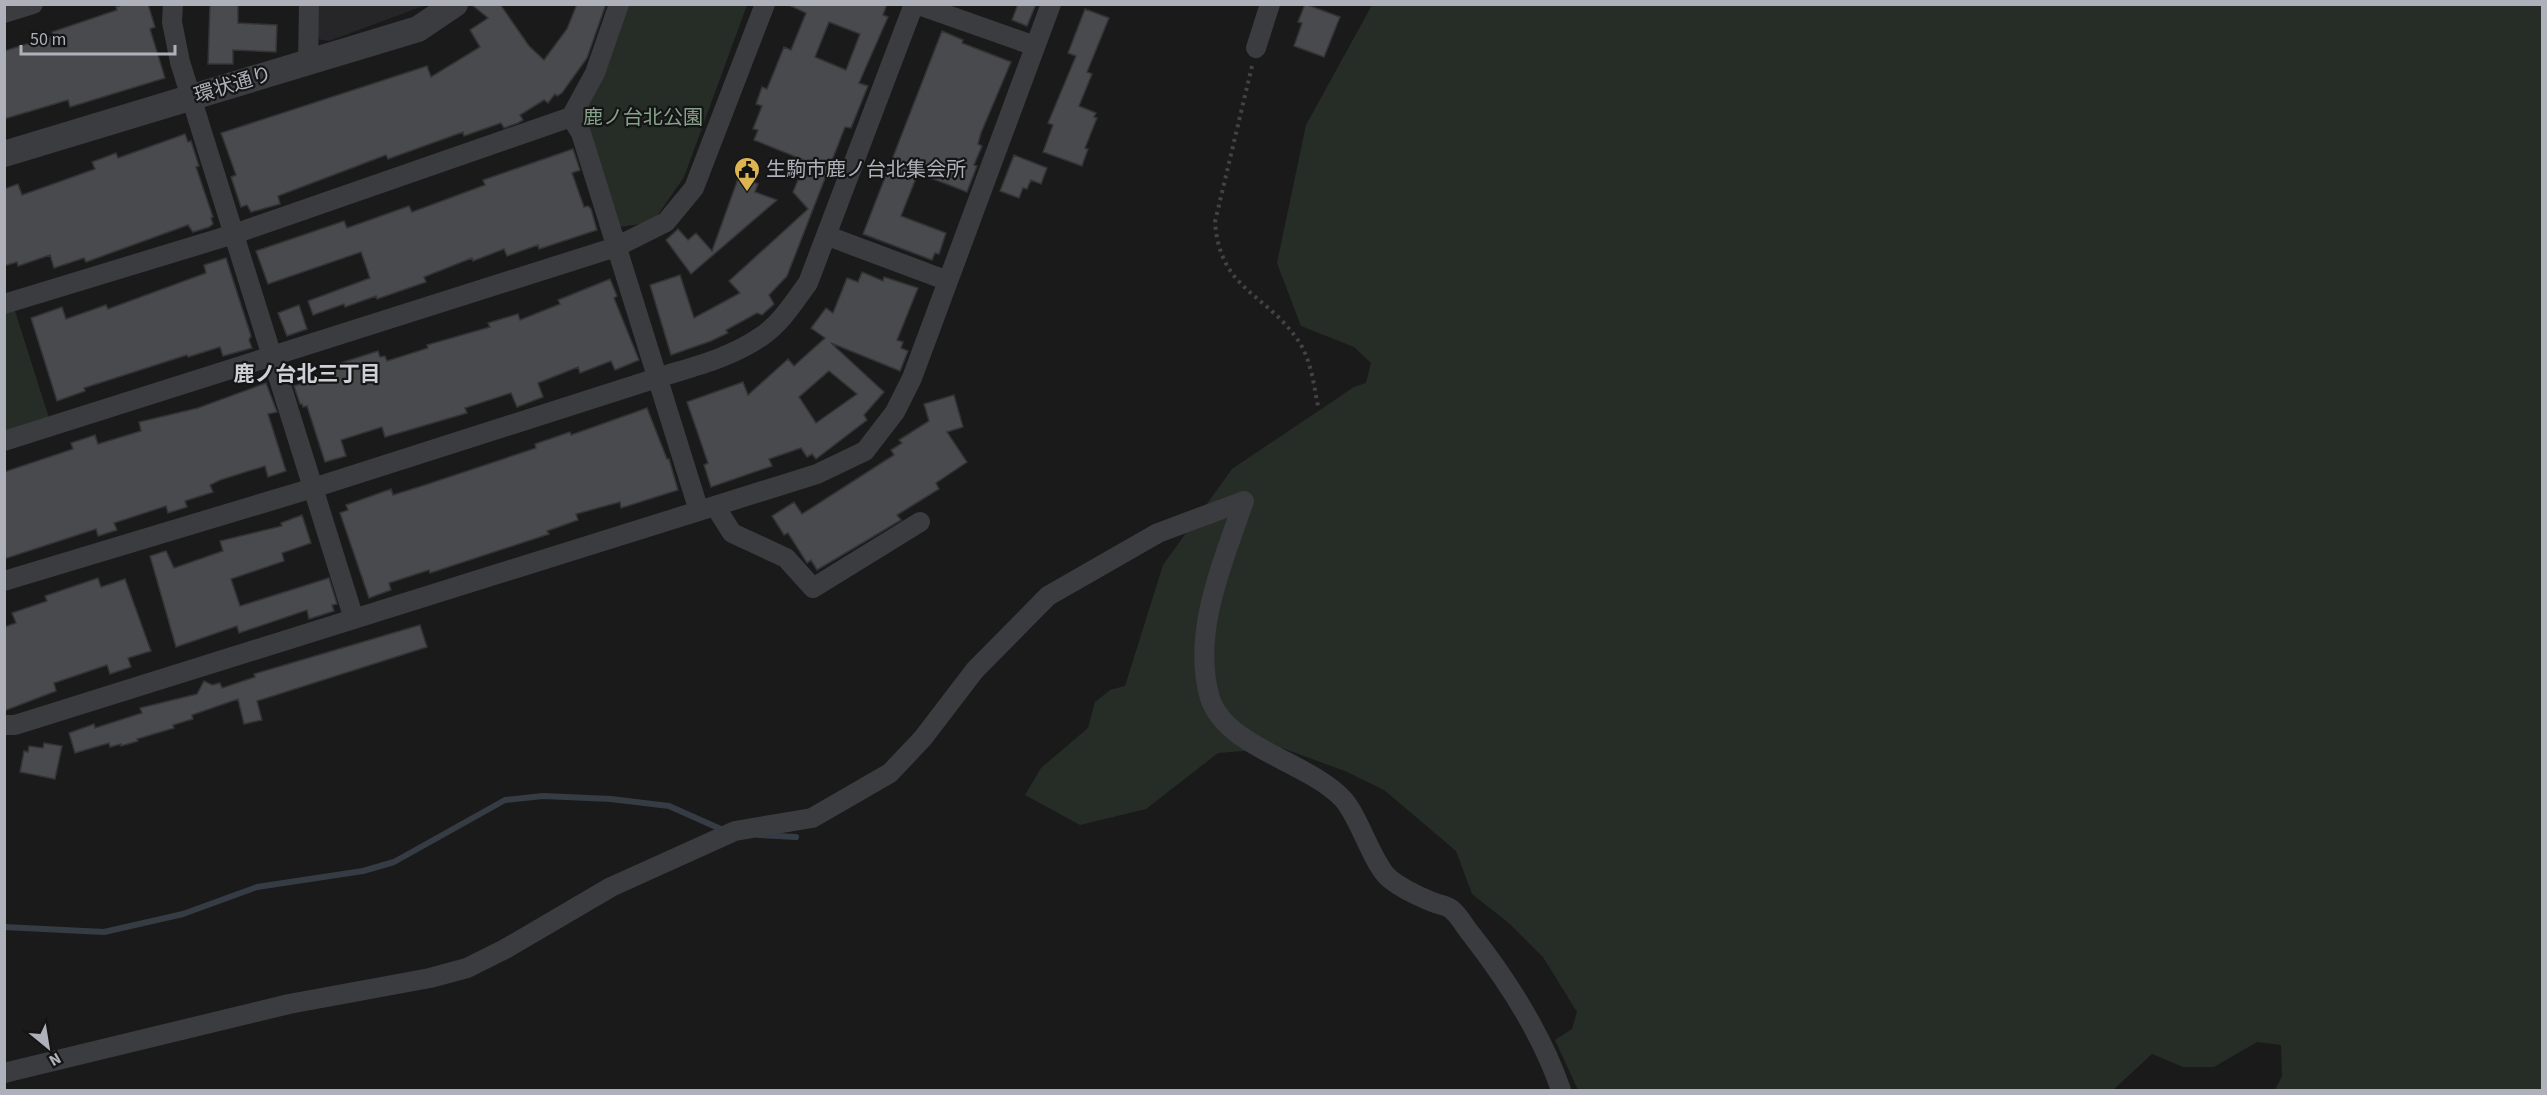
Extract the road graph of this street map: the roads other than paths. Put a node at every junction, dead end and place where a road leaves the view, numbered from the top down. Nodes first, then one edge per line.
1 (173, 4) edge
2 (309, 4) edge
3 (455, 4) edge
4 (619, 4) edge
5 (765, 4) edge
6 (915, 4) edge
7 (1051, 4) edge
8 (1270, 4) edge
9 (28, 5) edge
10 (4, 14) edge
11 (1035, 46) junction
12 (1256, 48) road end
13 (308, 63) junction
14 (191, 98) junction
15 (571, 117) junction
16 (4, 154) edge
17 (234, 234) junction
18 (828, 236) junction
19 (616, 247) junction
20 (948, 280) junction
21 (4, 304) edge
22 (272, 357) junction
23 (657, 378) junction
24 (4, 441) edge
25 (313, 488) junction
26 (707, 508) junction
27 (920, 522) dead end
28 (4, 581) edge
29 (354, 619) junction
30 (4, 725) edge
31 (4, 1073) edge
32 (1560, 1090) edge

1 - 14 street
2 - 13 street
3 - 13 street, 環状通り
4 - 15 street
5 - 19 street
6 - 11 street
6 - 18 street
7 - 11 street
8 - 12 street
9 - 10 street
11 - 20 street
13 - 14 street, 環状通り
14 - 16 street, 環状通り
14 - 17 street
15 - 17 street
15 - 19 street
17 - 21 street
17 - 22 street
18 - 20 street
18 - 23 street
19 - 22 street
19 - 23 street
20 - 26 street
22 - 24 street
22 - 25 street
23 - 25 street
23 - 26 street
25 - 28 street
25 - 29 street
26 - 27 street
26 - 29 street
29 - 30 street
31 - 32 street

